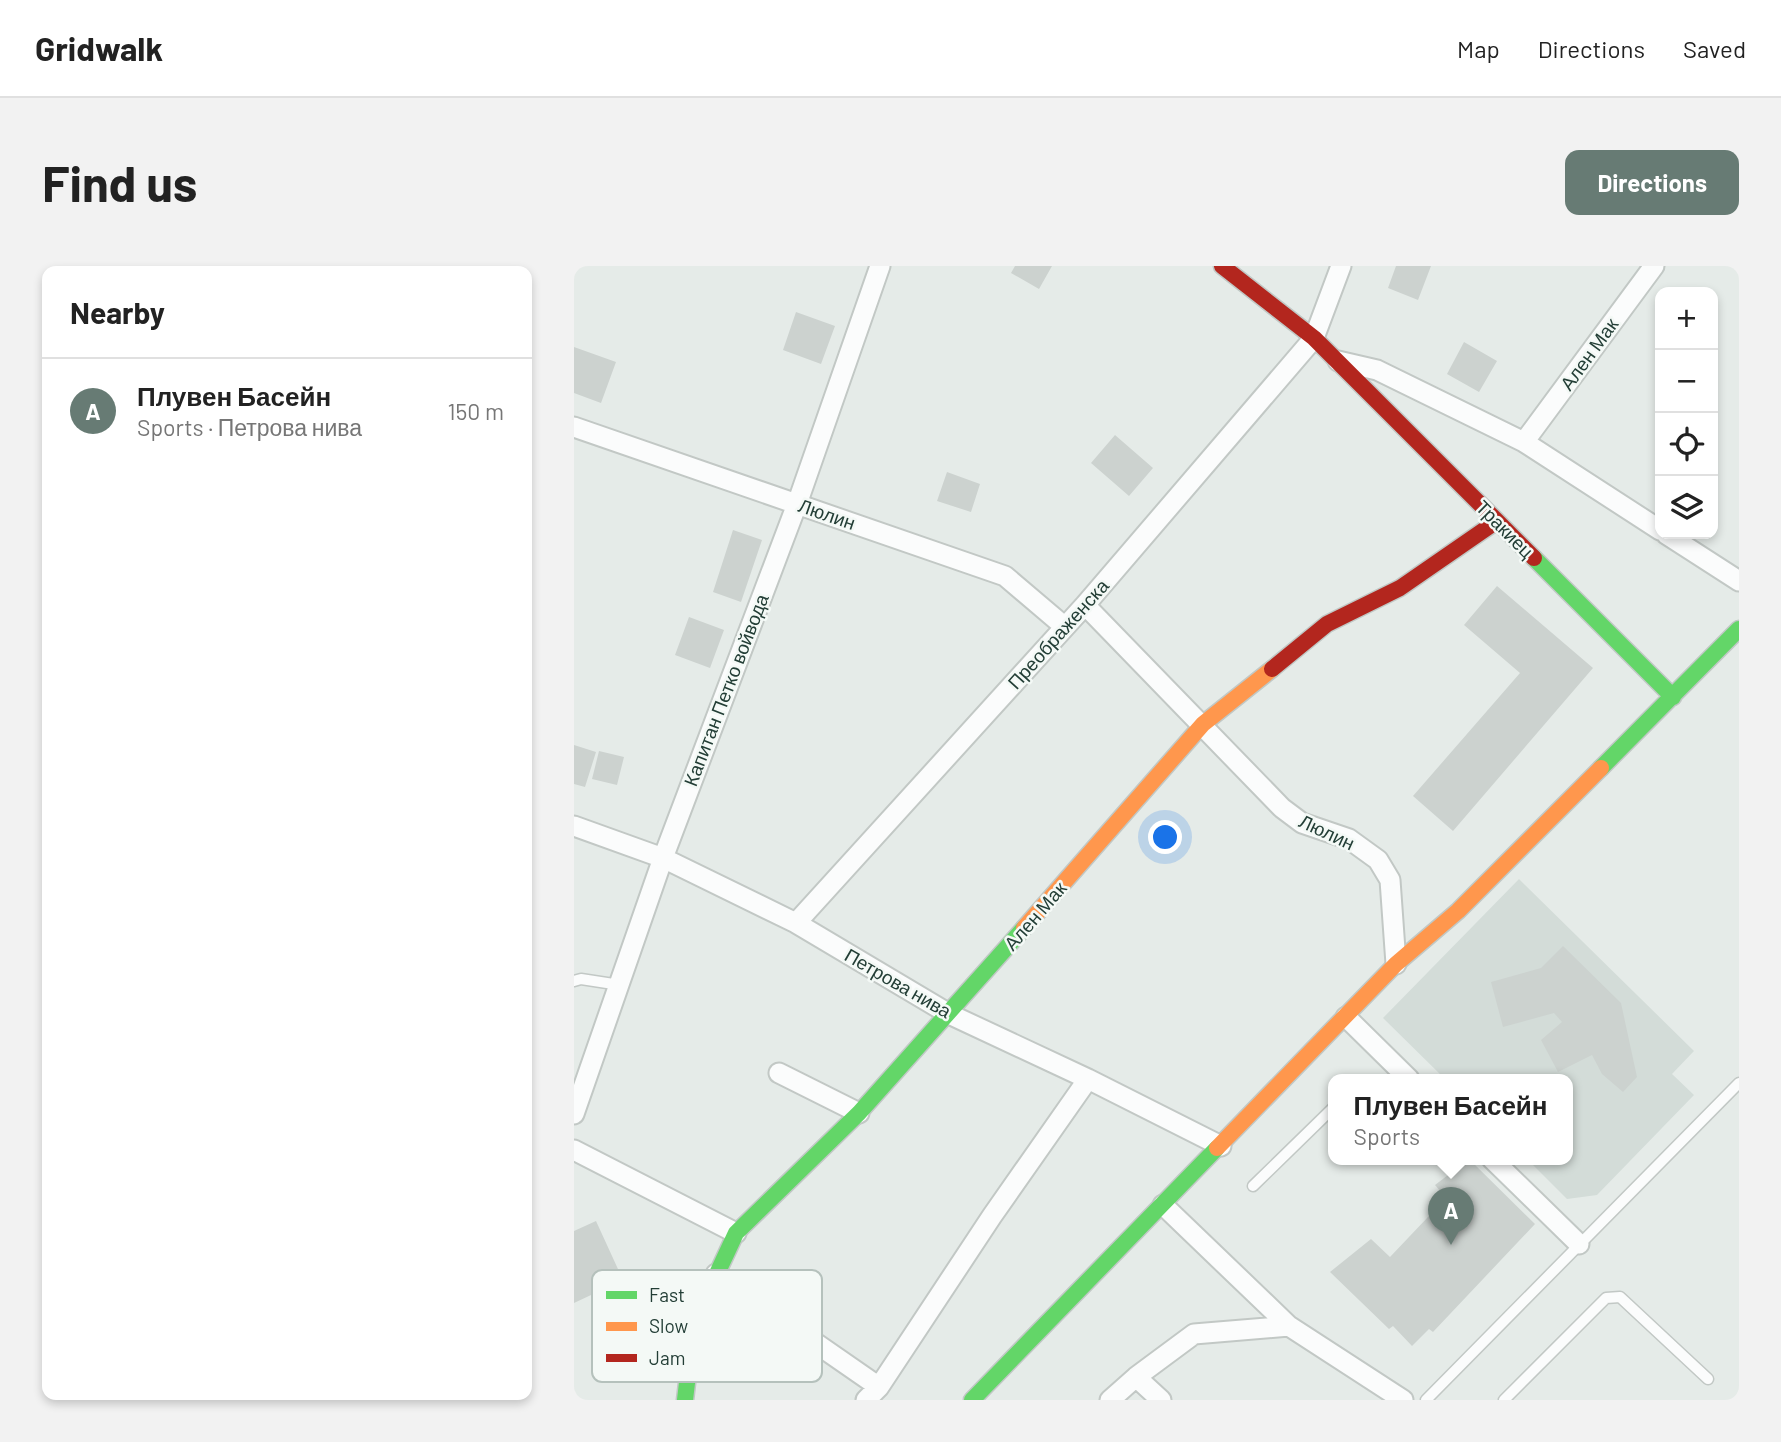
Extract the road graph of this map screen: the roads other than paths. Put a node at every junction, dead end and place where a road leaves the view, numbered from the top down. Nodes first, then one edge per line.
1 (880, 266) edge
2 (1222, 266) edge
3 (1341, 266) edge
4 (1654, 266) edge
5 (1314, 338) junction
6 (1338, 361) junction
7 (574, 427) edge
8 (1524, 442) junction
9 (797, 503) junction
10 (1497, 521) junction
11 (1655, 527) edge
12 (1674, 539) edge
13 (1739, 581) edge
14 (1085, 605) junction
15 (1065, 626) junction
16 (1739, 629) edge
17 (1673, 697) junction
18 (1203, 724) junction
19 (574, 827) edge
20 (663, 858) junction
21 (796, 923) junction
22 (1396, 964) junction
23 (574, 981) edge
24 (620, 985) junction
25 (949, 1014) junction
26 (1346, 1017) junction
27 (779, 1073) dead end
28 (1404, 1074) edge
29 (1088, 1079) junction
30 (1739, 1083) edge
31 (859, 1113) junction
32 (1328, 1113) edge
33 (574, 1114) edge
34 (1221, 1146) junction
35 (574, 1150) edge
36 (1498, 1165) edge
37 (1253, 1185) dead end
38 (1163, 1205) junction
39 (736, 1233) junction
40 (1579, 1244) junction
41 (718, 1270) edge
42 (1289, 1326) junction
43 (822, 1356) edge
44 (1136, 1377) junction
45 (1708, 1379) dead end
46 (687, 1382) edge
47 (872, 1394) edge
48 (685, 1400) edge
49 (972, 1400) edge
50 (1110, 1400) edge
51 (1161, 1400) edge
52 (1403, 1400) edge
53 (1426, 1400) edge
54 (1504, 1400) edge

1 - 9 street, Капитан Петко войвода
2 - 5 street, Тракиец
3 - 5 street
4 - 8 street, Ален Мак
5 - 6 street, Тракиец
5 - 14 street, Преображенска
6 - 8 street
6 - 10 street, Тракиец
7 - 9 street, Люлин
8 - 11 street
9 - 15 street, Люлин
9 - 20 street, Капитан Петко войвода
10 - 17 street, Тракиец
10 - 18 street, Ален Мак
12 - 13 street
14 - 15 street, Преображенска
14 - 18 street, Люлин
15 - 21 street, Преображенска
16 - 17 street
17 - 22 street
18 - 22 street, Люлин
18 - 25 street, Ален Мак
19 - 20 street, Петрова нива
20 - 21 street, Петрова нива
20 - 24 street, Капитан Петко войвода
21 - 25 street, Петрова нива
22 - 26 street
23 - 24 lane
24 - 33 street, Капитан Петко войвода
25 - 29 street, Петрова нива
25 - 31 street, Ален Мак
26 - 28 street
26 - 34 street
27 - 31 street
29 - 34 street, Петрова нива
29 - 47 street
30 - 40 lane
31 - 39 street, Ален Мак
32 - 37 lane
34 - 38 street
35 - 39 street
36 - 40 street
38 - 42 street
38 - 49 street
39 - 41 street, Ален Мак
40 - 53 lane
42 - 44 street
42 - 52 street
43 - 47 street
44 - 50 street
44 - 51 street
45 - 54 lane
46 - 48 street, Ален Мак

